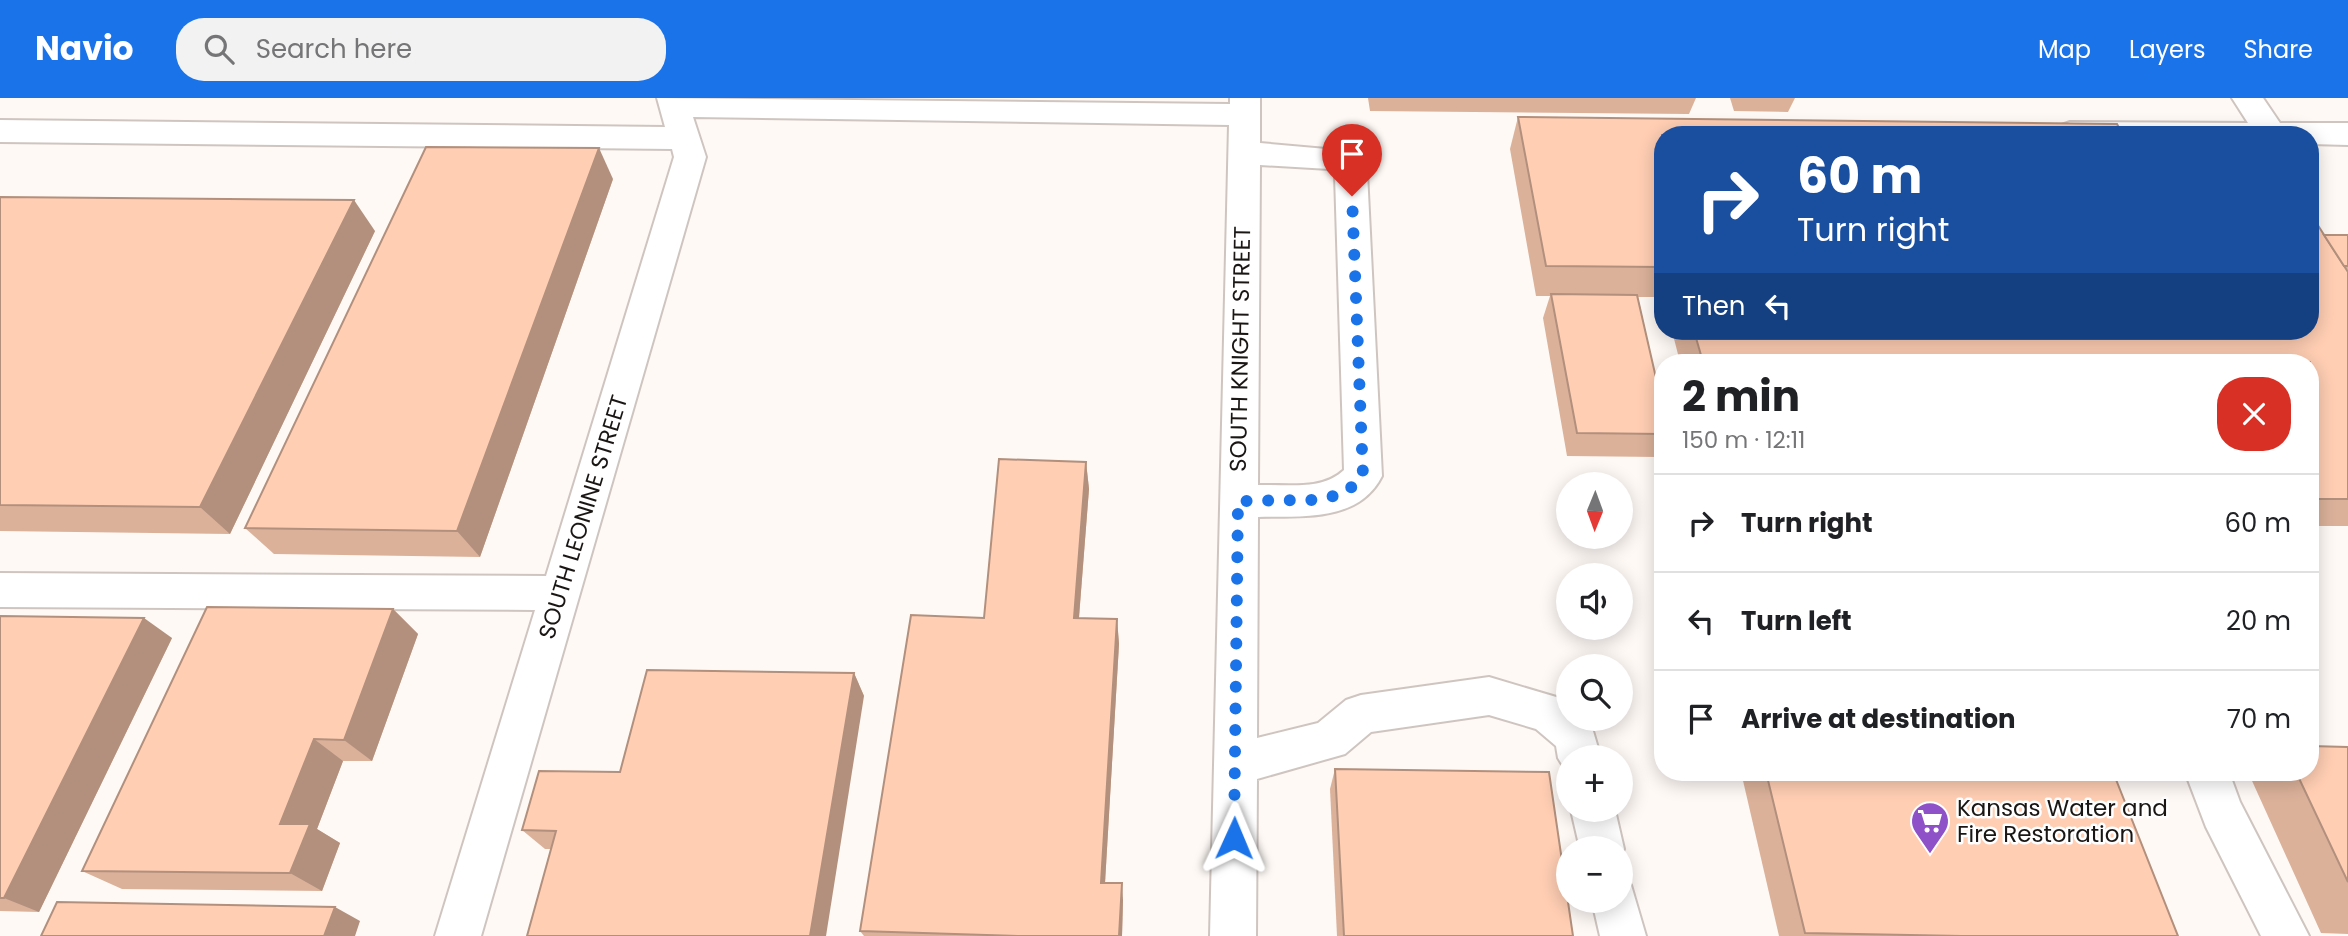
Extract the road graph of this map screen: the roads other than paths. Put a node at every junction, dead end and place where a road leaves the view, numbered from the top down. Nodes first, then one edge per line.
1 (2247, 98) edge
2 (1244, 106) edge
3 (678, 114) edge
4 (2266, 126) edge
5 (0, 131) edge
6 (2319, 134) edge
7 (2348, 134) edge
8 (1242, 153) junction
9 (1238, 501) junction
10 (0, 590) edge
11 (560, 593) junction
12 (1577, 745) edge
13 (1235, 764) junction
14 (2210, 781) edge
15 (1618, 913) edge
16 (458, 936) edge
17 (1233, 936) edge
18 (1623, 936) edge
19 (2286, 936) edge

1 - 4 street
2 - 3 street
2 - 8 street, SOUTH KNIGHT STREET
3 - 5 street
3 - 11 street, SOUTH LEONINE STREET
6 - 7 street
8 - 9 street, SOUTH KNIGHT STREET
8 - 9 street
9 - 13 street, SOUTH KNIGHT STREET
10 - 11 street
11 - 16 street, SOUTH LEONINE STREET
12 - 13 street
13 - 17 street, SOUTH KNIGHT STREET
14 - 19 street
15 - 18 street

